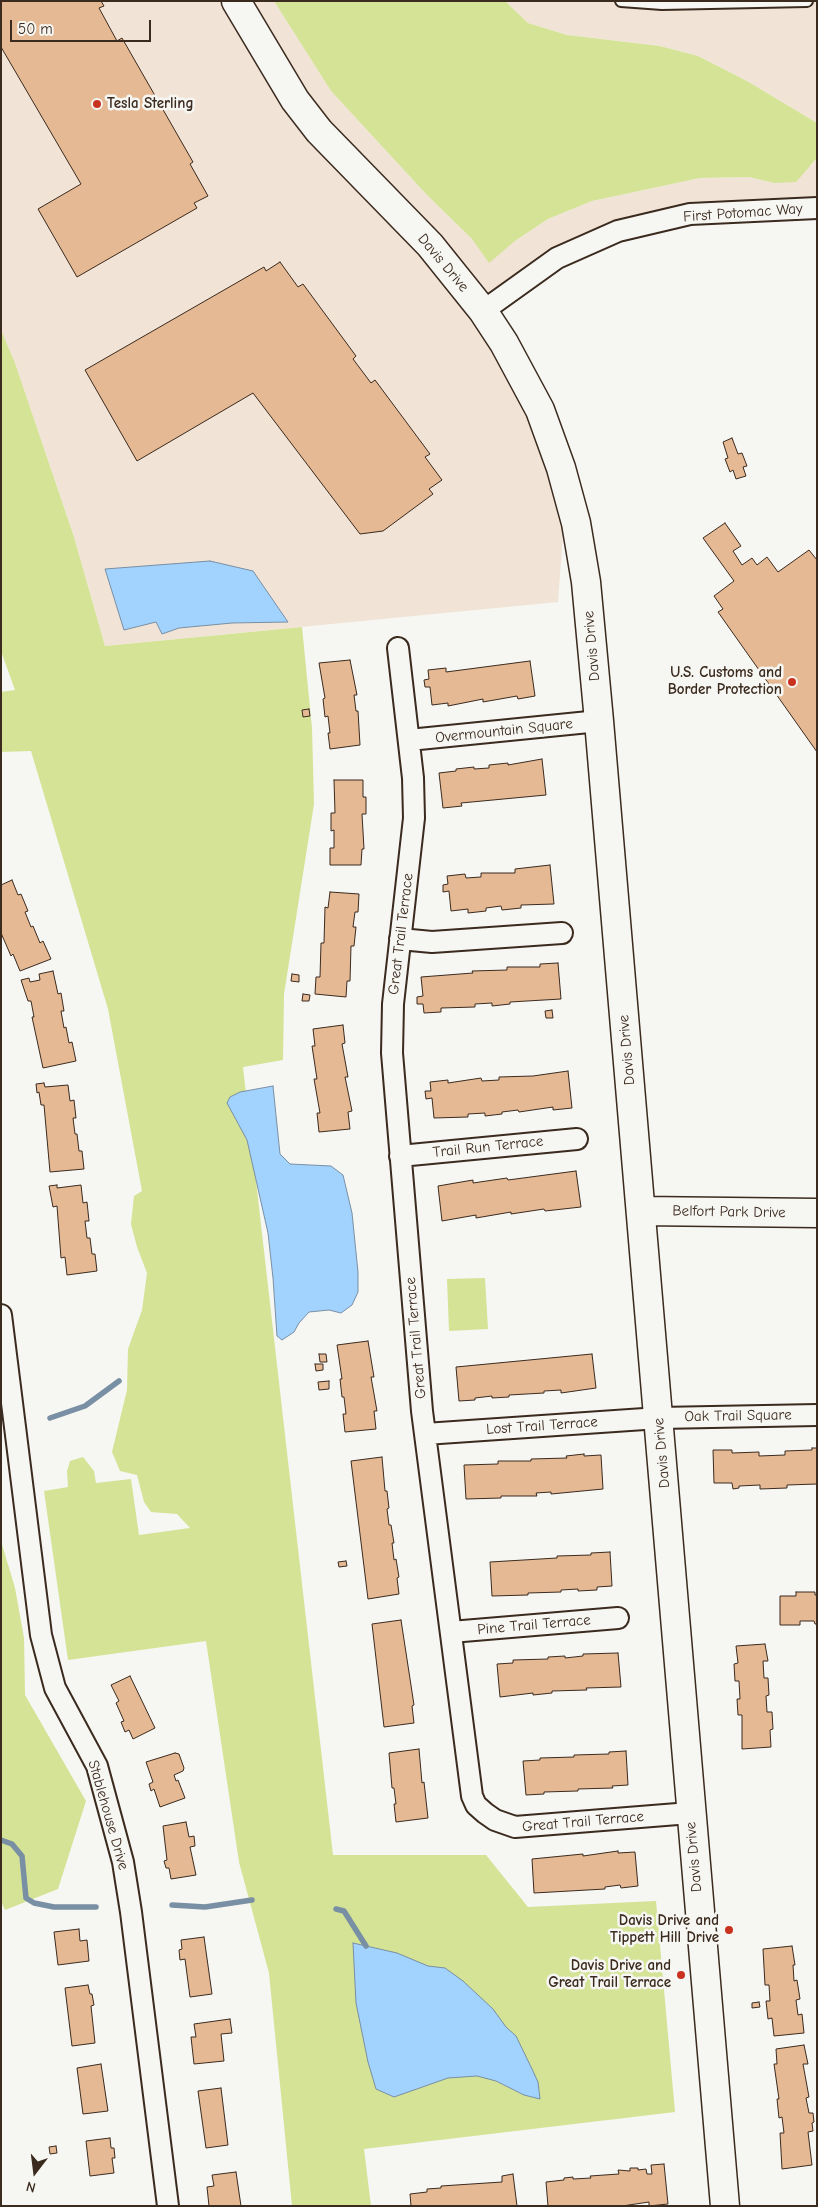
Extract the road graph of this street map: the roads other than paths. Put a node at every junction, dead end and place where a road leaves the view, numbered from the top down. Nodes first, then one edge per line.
1 (236, 1) edge
2 (622, 1) edge
3 (807, 1) edge
4 (817, 208) edge
5 (483, 311) junction
6 (398, 648) dead end
7 (599, 721) junction
8 (408, 740) junction
9 (562, 933) dead end
10 (400, 939) junction
11 (577, 1139) dead end
12 (400, 1156) junction
13 (641, 1211) junction
14 (817, 1213) edge
15 (1, 1314) edge
16 (817, 1415) edge
17 (660, 1418) junction
18 (425, 1434) junction
19 (618, 1618) dead end
20 (451, 1632) junction
21 (690, 1813) junction
22 (168, 2206) edge
23 (725, 2206) edge

1 - 5 main road, Davis Drive
2 - 3 lane
4 - 5 street, First Potomac Way
5 - 7 main road, Davis Drive
6 - 8 street, Great Trail Terrace
7 - 8 street, Overmountain Square
7 - 13 main road, Davis Drive
8 - 10 street, Great Trail Terrace
9 - 10 street
10 - 12 street, Great Trail Terrace
11 - 12 street, Trail Run Terrace
12 - 18 street, Great Trail Terrace
13 - 14 main road, Belfort Park Drive
13 - 17 main road, Davis Drive
15 - 22 street, Stablehouse Drive
16 - 17 street, Oak Trail Square
17 - 18 street, Lost Trail Terrace
17 - 21 main road, Davis Drive
18 - 20 street, Great Trail Terrace
19 - 20 street, Pine Trail Terrace
20 - 21 street, Great Trail Terrace
21 - 23 main road, Davis Drive

